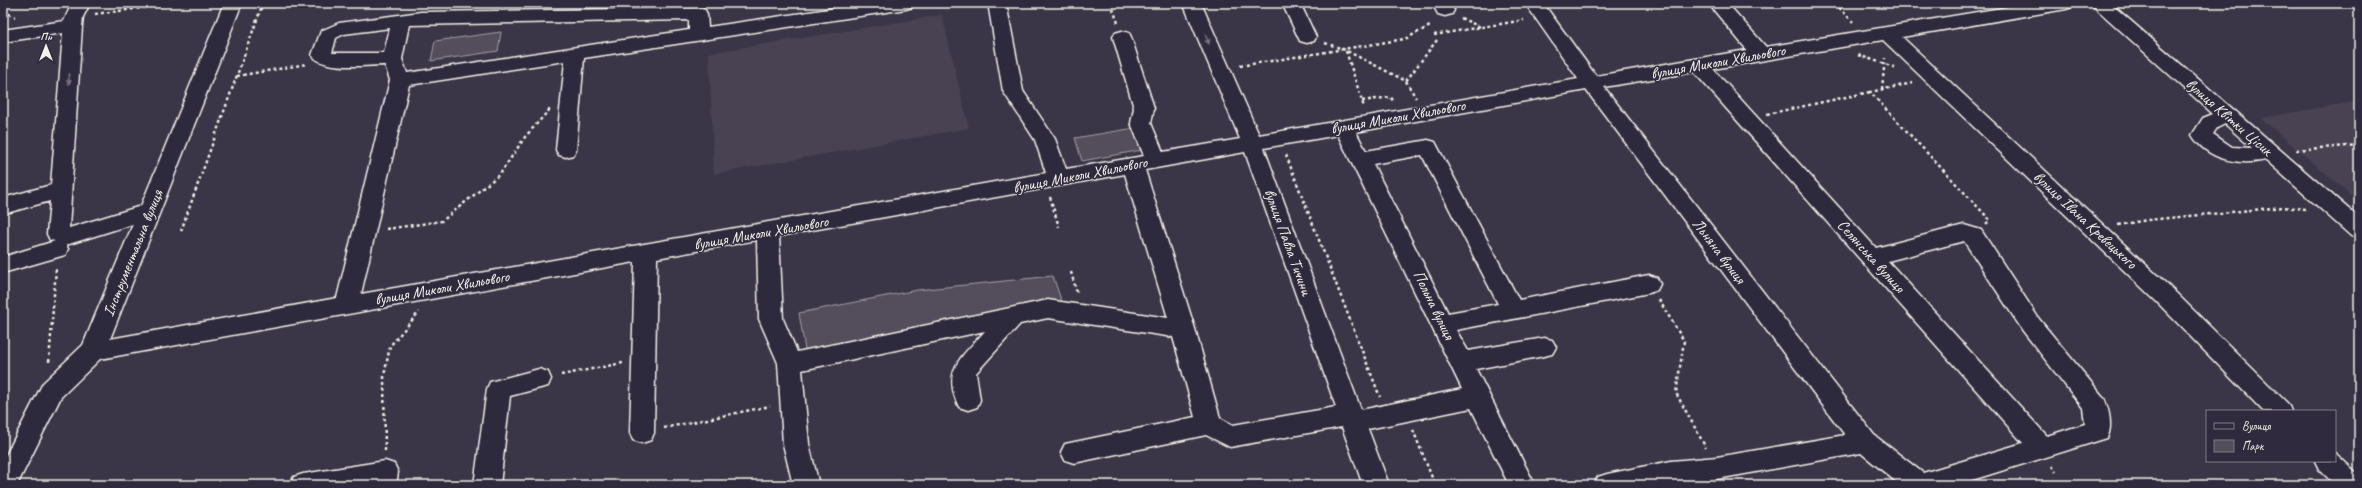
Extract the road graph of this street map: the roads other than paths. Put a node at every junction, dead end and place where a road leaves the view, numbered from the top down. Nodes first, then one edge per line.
1 (81, 3) edge
2 (233, 3) edge
3 (906, 3) edge
4 (997, 3) edge
5 (1192, 3) edge
6 (1291, 3) edge
7 (1717, 3) edge
8 (1975, 3) edge
9 (2066, 3) edge
10 (2099, 3) edge
11 (1539, 10) edge
12 (1989, 16) junction
13 (400, 20) junction
14 (73, 26) junction
15 (699, 35) junction
16 (1877, 35) junction
17 (3, 36) edge
18 (1122, 36) road end
19 (1307, 37) road end
20 (575, 53) junction
21 (1761, 54) junction
22 (392, 59) junction
23 (1699, 65) junction
24 (400, 80) junction
25 (1590, 83) junction
26 (2226, 116) junction
27 (1344, 127) junction
28 (1252, 143) junction
29 (566, 150) dead end
30 (2269, 152) junction
31 (1360, 159) junction
32 (1156, 160) junction
33 (1133, 165) junction
34 (1052, 180) junction
35 (61, 190) junction
36 (3, 206) edge
37 (150, 211) junction
38 (2359, 230) edge
39 (768, 232) junction
40 (57, 248) road end
41 (646, 253) junction
42 (1872, 258) junction
43 (3, 264) edge
44 (1649, 284) road end
45 (347, 305) junction
46 (1512, 310) junction
47 (1013, 316) junction
48 (1443, 323) junction
49 (1183, 328) junction
50 (1544, 347) dead end
51 (94, 351) junction
52 (1462, 362) junction
53 (790, 363) junction
54 (539, 380) road end
55 (1479, 396) junction
56 (968, 400) dead end
57 (2278, 410) edge
58 (1352, 419) junction
59 (1209, 424) junction
60 (642, 433) road end
61 (1865, 442) junction
62 (2043, 448) junction
63 (1074, 452) dead end
64 (2329, 462) edge
65 (6, 475) edge
66 (384, 478) edge
67 (303, 485) edge
68 (487, 485) edge
69 (806, 485) edge
70 (1376, 485) edge
71 (1522, 485) edge
72 (1607, 485) edge
73 (1919, 485) edge
74 (2352, 485) edge

1 - 14 street
2 - 37 street, Інструментальна вулиця
3 - 15 street
4 - 34 street
5 -> 28 street, вулиця Павла Тичини
6 - 19 street
7 - 21 street
8 - 12 street
9 - 12 street, вулиця Миколи Хвильового
10 - 26 street, вулиця Квітки Цісик
11 - 25 street, Льняна вулиця
12 - 16 street, вулиця Миколи Хвильового
13 - 15 street
13 - 22 street
13 - 22 street
14 - 17 street
14 -> 35 street
15 - 20 street
16 - 21 street, вулиця Миколи Хвильового
16 - 57 street, вулиця Івана Кревецького
18 - 32 street
20 - 24 street
20 - 29 street
21 - 23 street, вулиця Миколи Хвильового
22 - 24 street
23 - 25 street, вулиця Миколи Хвильового
23 - 42 street, Селянська вулиця
24 - 45 street
25 - 27 street, вулиця Миколи Хвильового
25 - 61 street, Льняна вулиця
26 - 30 street, вулиця Квітки Цісик
26 - 30 street
27 - 28 street, вулиця Миколи Хвильового
27 - 31 street, Польна вулиця
28 - 32 street, вулиця Миколи Хвильового
28 - 58 street, вулиця Павла Тичини
30 - 38 street, вулиця Квітки Цісик
31 - 46 street
31 - 48 street, Польна вулиця
32 - 33 street, вулиця Миколи Хвильового
33 - 34 street, вулиця Миколи Хвильового
33 - 49 street
34 - 39 street, вулиця Миколи Хвильового
35 - 36 street
35 - 37 street
37 - 51 street, Інструментальна вулиця
39 - 41 street, вулиця Миколи Хвильового
39 - 53 street
40 - 43 street
41 - 45 street, вулиця Миколи Хвильового
41 - 60 street
42 - 62 street, Селянська вулиця
42 - 62 street
44 - 46 street
45 - 51 street, вулиця Миколи Хвильового
46 - 48 street
47 - 49 street
47 - 53 street
47 - 56 street
48 - 52 street, Польна вулиця
49 - 59 street
50 - 52 street
51 - 65 street, Інструментальна вулиця
52 - 55 street, Польна вулиця
53 - 69 street
54 - 68 street
55 - 58 street
55 - 71 street, Польна вулиця
58 - 59 street
58 - 70 street, вулиця Павла Тичини
59 - 63 street
61 - 72 street
61 - 73 street, Льняна вулиця
62 - 73 street
64 - 74 street
66 - 67 street

